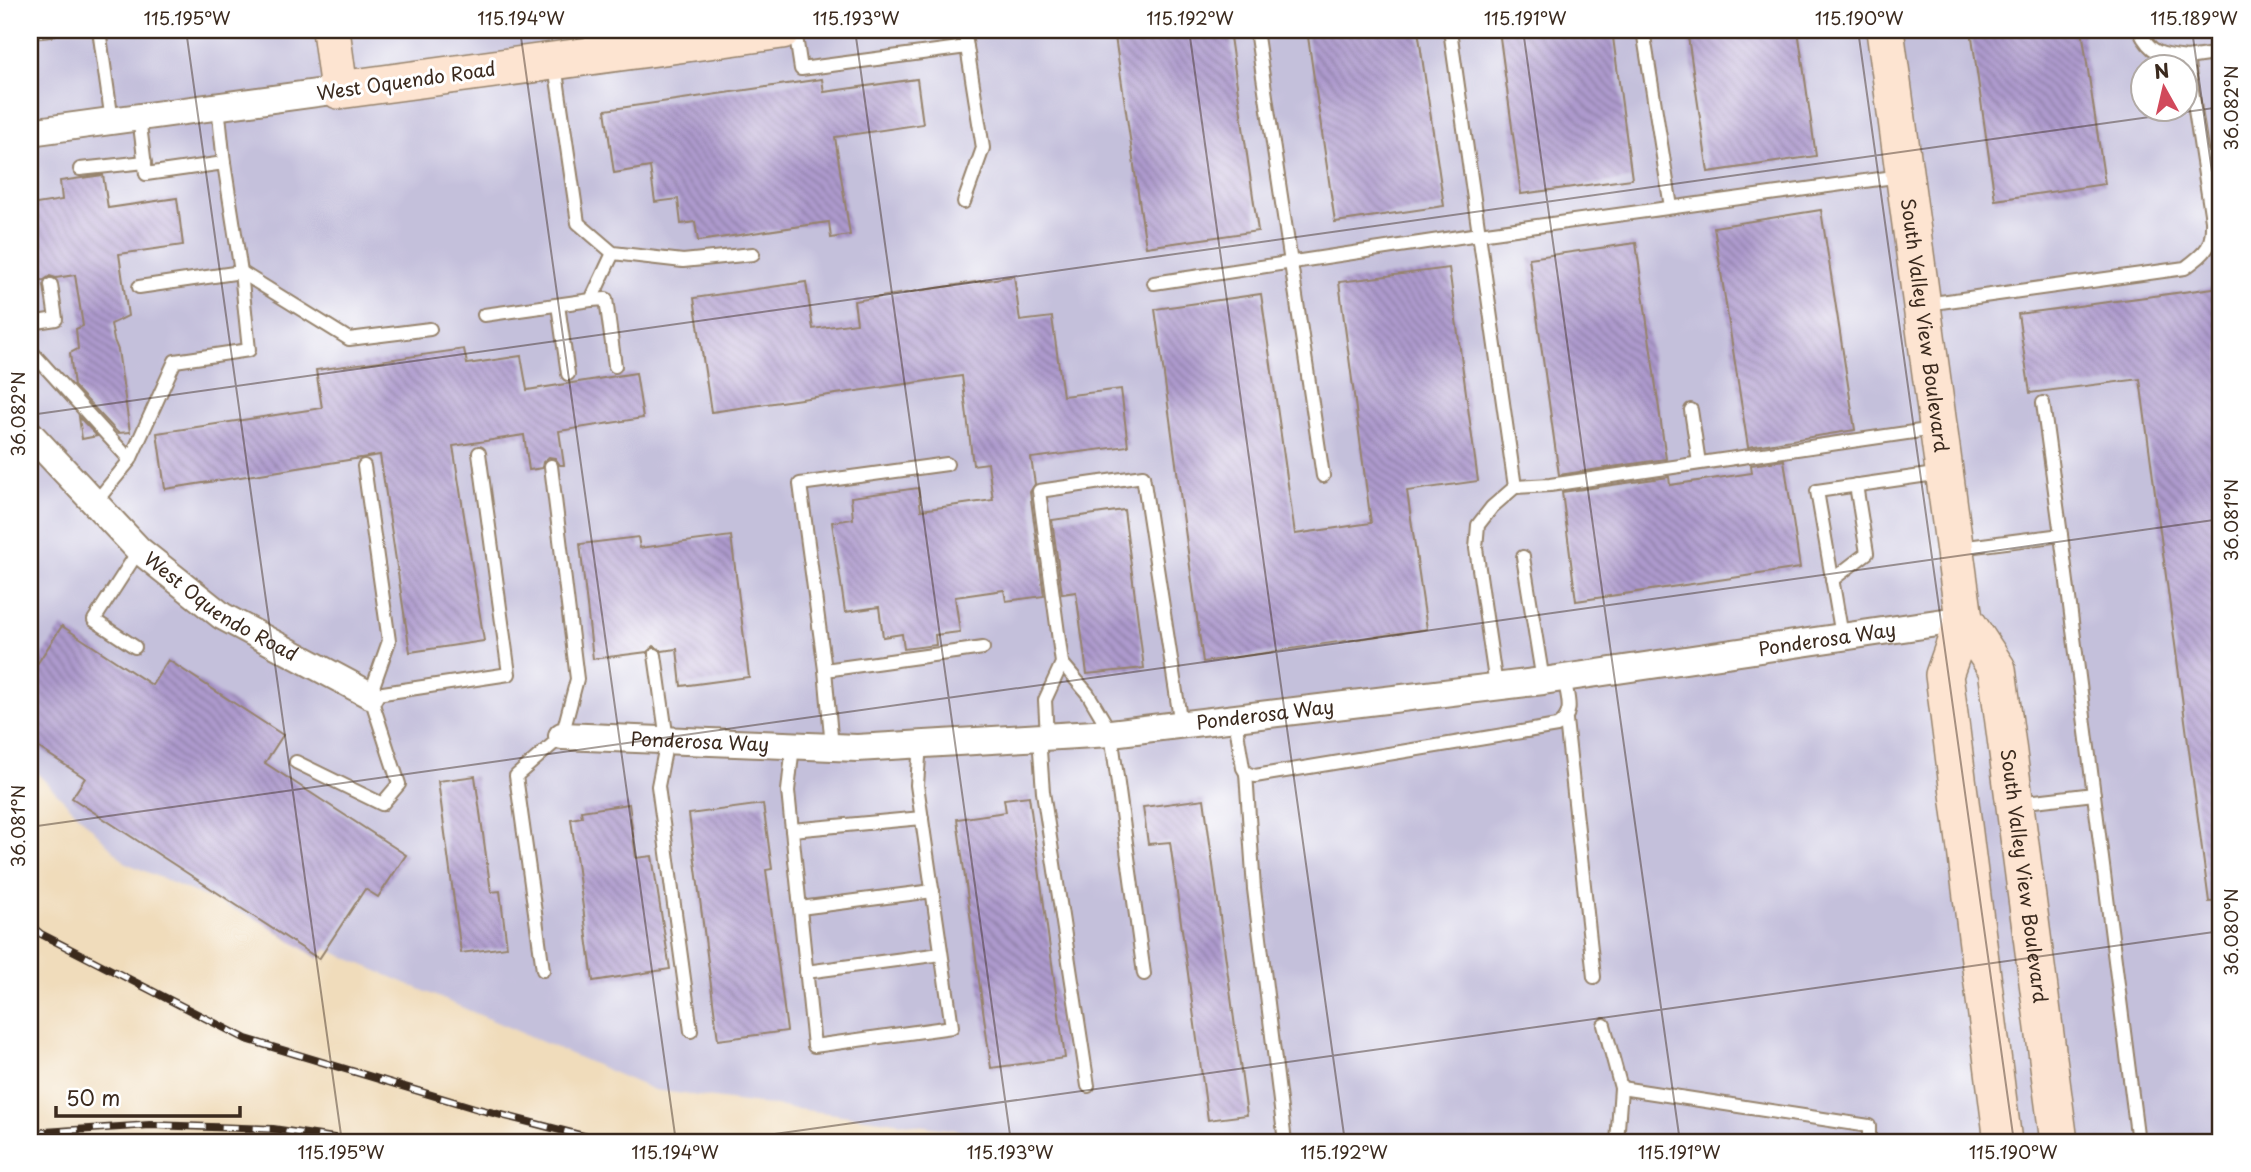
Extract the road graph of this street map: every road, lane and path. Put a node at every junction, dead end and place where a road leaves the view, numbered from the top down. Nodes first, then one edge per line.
1 (51, 30) edge
2 (99, 30) edge
3 (331, 30) edge
4 (782, 30) edge
5 (795, 30) edge
6 (964, 30) edge
7 (1256, 30) edge
8 (1450, 30) edge
9 (1643, 30) edge
10 (1885, 30) edge
11 (2139, 30) edge
12 (30, 32) edge
13 (742, 32) edge
14 (967, 47) junction
15 (2157, 52) edge
16 (2221, 53) edge
17 (2198, 56) edge
18 (554, 61) junction
19 (339, 90) junction
20 (218, 106) junction
21 (139, 117) junction
22 (112, 121) junction
23 (2197, 122) edge
24 (30, 132) edge
25 (145, 162) junction
26 (225, 163) junction
27 (80, 169) dead end
28 (1904, 175) junction
29 (964, 202) dead end
30 (1671, 207) junction
31 (1479, 234) junction
32 (613, 253) junction
33 (753, 254) dead end
34 (1290, 262) junction
35 (241, 272) junction
36 (1154, 283) dead end
37 (51, 285) dead end
38 (139, 287) dead end
39 (591, 300) junction
40 (558, 305) junction
41 (1921, 305) junction
42 (484, 315) dead end
43 (30, 323) edge
44 (430, 329) dead end
45 (30, 350) edge
46 (615, 366) dead end
47 (568, 374) dead end
48 (2043, 403) dead end
49 (1691, 410) dead end
50 (1938, 429) junction
51 (30, 434) edge
52 (479, 453) dead end
53 (130, 460) junction
54 (1699, 463) junction
55 (947, 464) dead end
56 (364, 466) dead end
57 (551, 466) dead end
58 (1944, 472) junction
59 (1322, 475) dead end
60 (1856, 485) junction
61 (1515, 487) junction
62 (94, 504) junction
63 (2061, 535) junction
64 (1955, 549) junction
65 (138, 551) junction
66 (1523, 557) dead end
67 (1832, 580) junction
68 (1964, 619) junction
69 (1842, 636) junction
70 (135, 647) dead end
71 (983, 648) dead end
72 (655, 655) dead end
73 (1062, 663) junction
74 (825, 670) junction
75 (1553, 679) junction
76 (1496, 686) junction
77 (370, 695) junction
78 (1235, 719) junction
79 (1566, 720) junction
80 (1181, 725) junction
81 (1111, 733) junction
82 (562, 736) junction
83 (1043, 737) junction
84 (667, 740) junction
85 (920, 744) junction
86 (793, 745) junction
87 (832, 747) junction
88 (296, 762) dead end
89 (1246, 773) junction
90 (2094, 794) junction
91 (2014, 803) junction
92 (922, 818) junction
93 (792, 830) junction
94 (933, 891) junction
95 (800, 908) junction
96 (941, 954) junction
97 (543, 970) dead end
98 (806, 972) junction
99 (1144, 974) dead end
100 (1594, 977) dead end
101 (1604, 1025) dead end
102 (691, 1031) dead end
103 (1088, 1086) dead end
104 (1621, 1088) junction
105 (1285, 1142) edge
106 (1617, 1142) edge
107 (1869, 1142) edge
108 (2003, 1142) edge
109 (2059, 1142) edge
110 (2138, 1142) edge

1 - 12 lane
2 - 22 lane
3 - 19 main road
4 - 13 main road, West Oquendo Road
5 - 14 lane
6 - 14 lane
7 - 34 lane
8 - 31 lane
9 - 30 lane
10 - 28 main road, South Valley View Boulevard
11 - 15 lane
13 - 18 main road, West Oquendo Road
14 - 29 lane
16 - 17 lane
18 - 19 main road, West Oquendo Road
18 - 32 lane
19 - 20 street, West Oquendo Road
20 - 21 street, West Oquendo Road
20 - 26 lane
21 - 22 street, West Oquendo Road
21 - 25 lane
22 - 24 street, West Oquendo Road
23 - 41 lane
25 - 26 lane
25 - 27 lane
26 - 35 lane
28 - 30 lane
28 - 41 main road, South Valley View Boulevard
30 - 31 lane
31 - 34 lane
31 - 61 lane
32 - 33 lane
32 - 39 lane
34 - 36 lane
34 - 59 lane
35 - 38 lane
35 - 44 lane
35 - 53 lane
37 - 43 lane
39 - 40 lane
39 - 46 lane
40 - 42 lane
40 - 47 lane
41 - 50 main road, South Valley View Boulevard
45 - 53 lane
48 - 63 lane
49 - 54 lane
50 - 54 lane
50 - 58 main road, South Valley View Boulevard
51 - 62 street, West Oquendo Road
52 - 77 lane
53 - 62 lane
54 - 61 lane
55 - 74 lane
56 - 77 lane
57 - 82 lane
58 - 60 lane
58 - 64 main road, South Valley View Boulevard
60 - 67 lane
60 - 67 lane
61 - 76 lane
62 - 65 street, West Oquendo Road
63 - 64 lane
63 - 90 lane
64 - 68 main road, South Valley View Boulevard
65 - 70 lane
65 - 77 street, West Oquendo Road
66 - 75 lane
67 - 69 lane
68 - 69 street, Ponderosa Way
68 - 91 main road, South Valley View Boulevard
68 - 108 main road, South Valley View Boulevard
69 - 75 street, Ponderosa Way
71 - 74 lane
72 - 84 lane
73 - 80 lane
73 - 81 lane
73 - 83 lane
74 - 87 lane
75 - 76 street, Ponderosa Way
75 - 79 lane
76 - 78 street, Ponderosa Way
77 - 88 lane
78 - 80 street, Ponderosa Way
78 - 89 lane
79 - 89 lane
79 - 100 lane
80 - 81 street, Ponderosa Way
81 - 83 street, Ponderosa Way
81 - 99 lane
82 - 84 street, Ponderosa Way
82 - 97 lane
83 - 85 street, Ponderosa Way
83 - 103 lane
84 - 86 street, Ponderosa Way
84 - 102 lane
85 - 87 street, Ponderosa Way
85 - 92 lane
86 - 87 street, Ponderosa Way
86 - 93 lane
89 - 105 lane
90 - 91 lane
90 - 110 lane
91 - 109 main road, South Valley View Boulevard
92 - 93 lane
92 - 94 lane
93 - 95 lane
94 - 95 lane
94 - 96 lane
95 - 98 lane
96 - 98 lane
96 - 98 lane
101 - 104 lane
104 - 106 lane
104 - 107 lane

